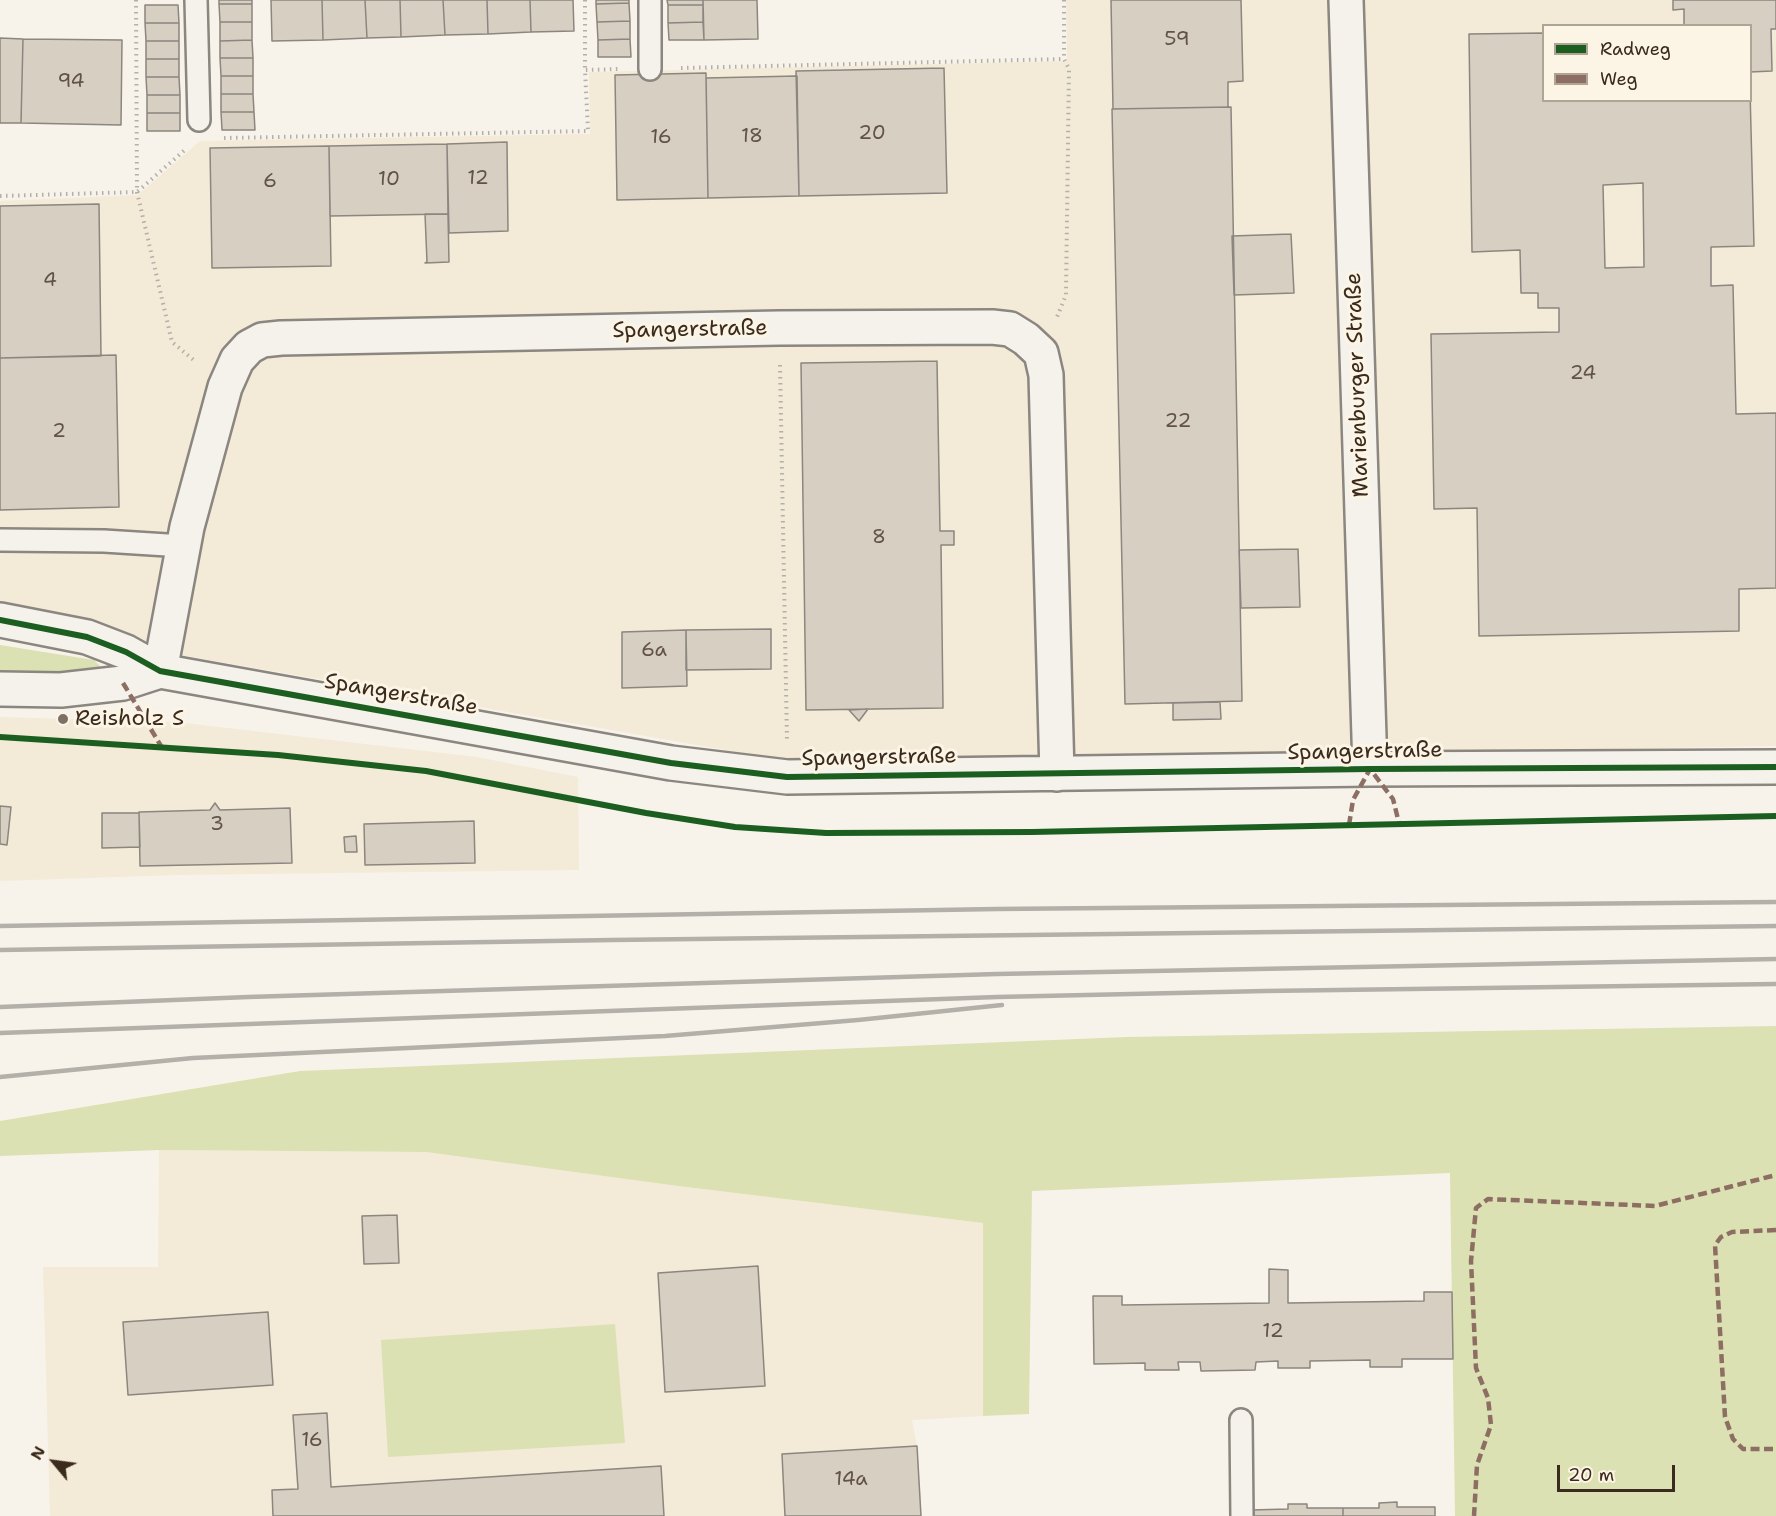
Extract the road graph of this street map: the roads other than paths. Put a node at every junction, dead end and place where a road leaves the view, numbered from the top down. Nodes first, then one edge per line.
1 (196, 0) edge
2 (650, 0) edge
3 (1346, 0) edge
4 (650, 69) road end
5 (199, 120) dead end
6 (0, 540) edge
7 (183, 546) junction
8 (0, 620) edge
9 (160, 671) junction
10 (0, 689) edge
11 (1776, 767) edge
12 (1370, 769) junction
13 (1057, 774) junction
14 (1241, 1420) dead end
15 (1242, 1516) edge

1 - 5 lane
2 - 4 lane
3 - 12 street, Marienburger Straße
6 - 7 lane
7 - 9 street, Spangerstraße
7 - 13 street, Spangerstraße
8 - 9 street, Spangerstraße
9 - 10 street, Spangerstraße
9 - 13 street, Spangerstraße
11 - 12 street, Spangerstraße
12 - 13 street, Spangerstraße
14 - 15 lane

